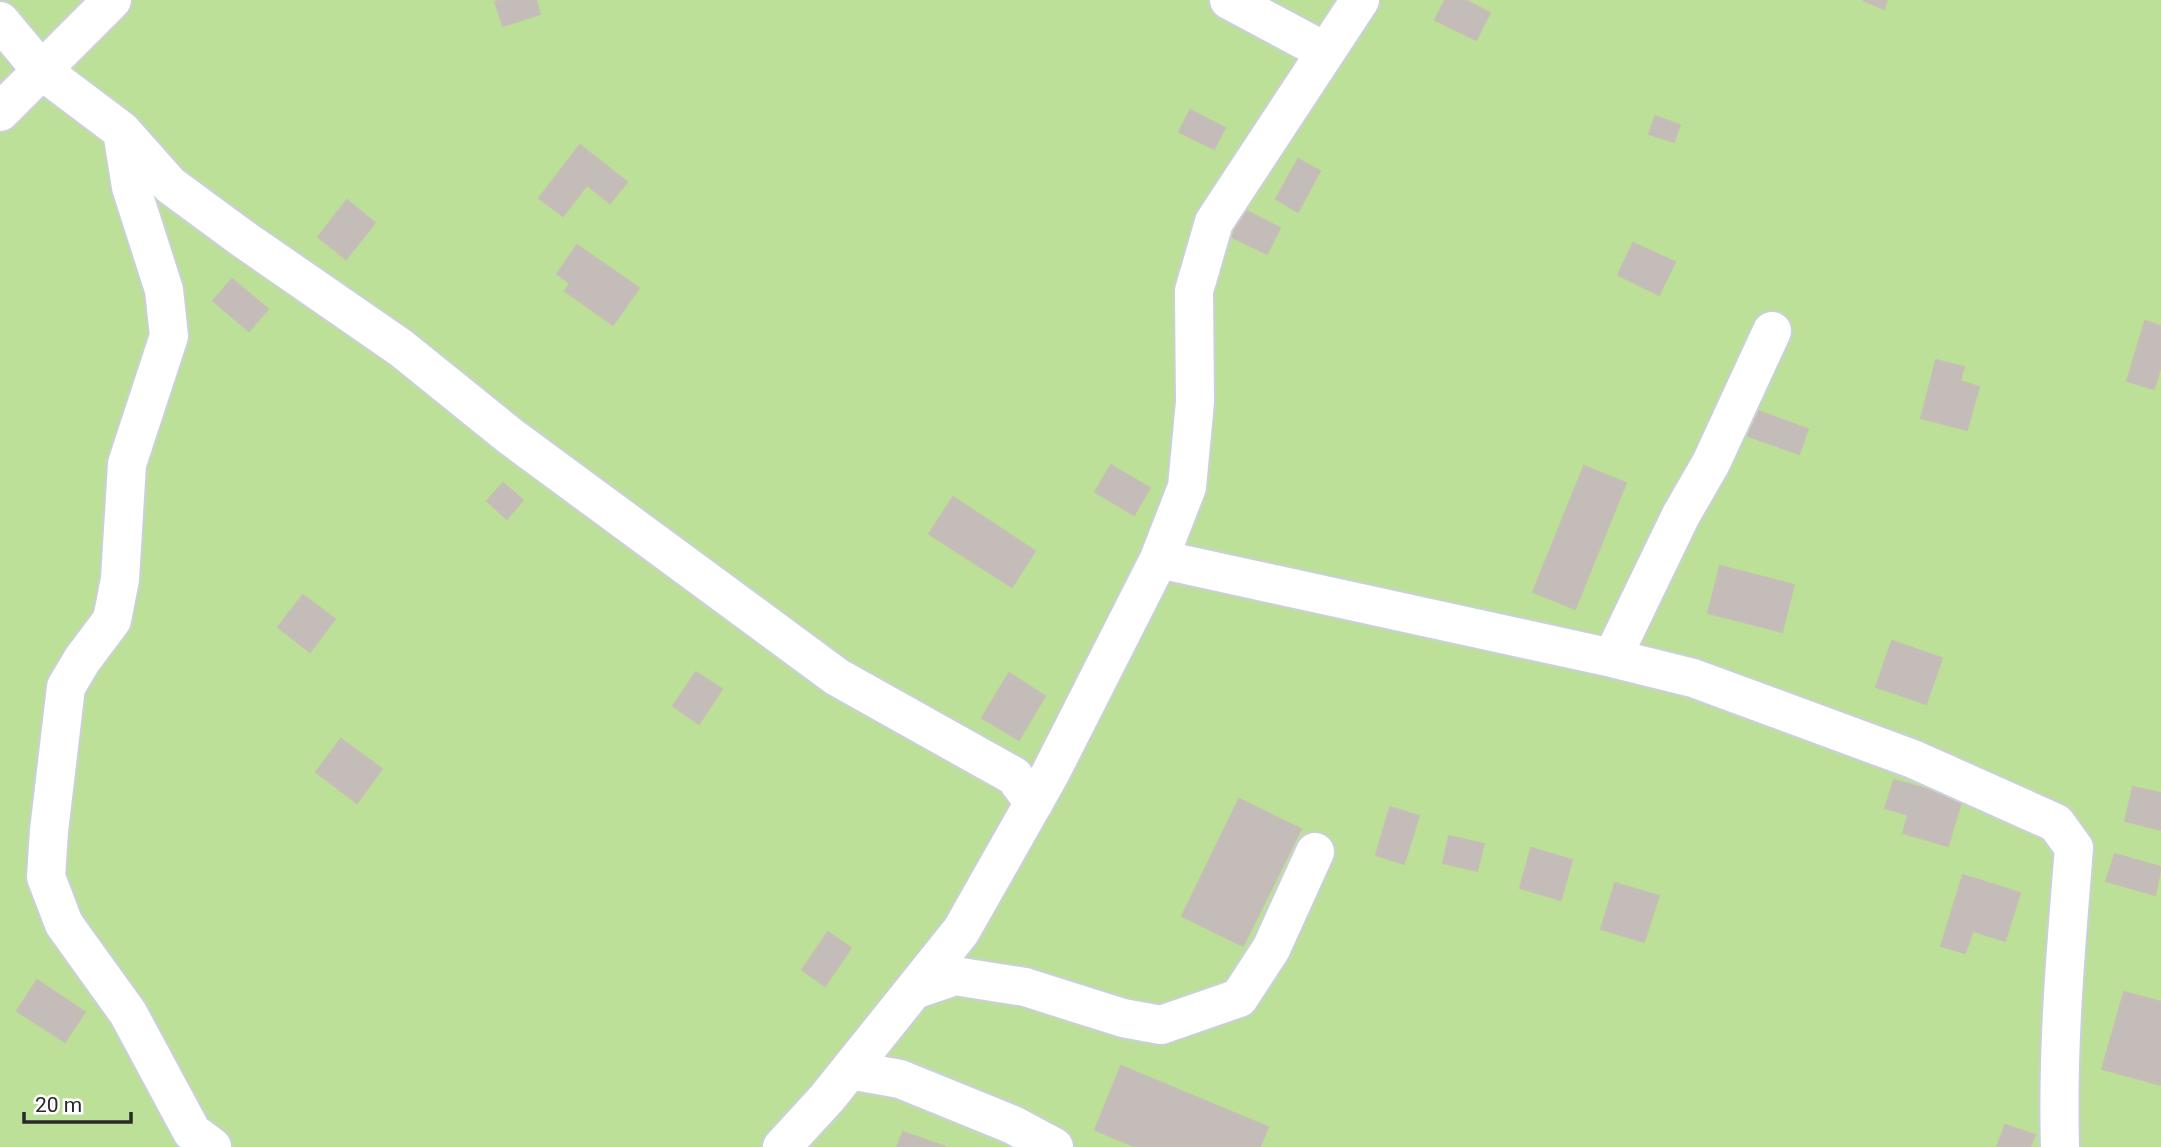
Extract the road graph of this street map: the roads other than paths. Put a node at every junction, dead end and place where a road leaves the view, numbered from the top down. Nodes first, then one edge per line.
1 (112, 0) edge
2 (1229, 0) edge
3 (1360, 0) edge
4 (0, 21) edge
5 (1326, 52) junction
6 (41, 70) junction
7 (0, 112) edge
8 (122, 131) junction
9 (1772, 331) dead end
10 (1159, 559) junction
11 (1612, 659) junction
12 (1034, 803) junction
13 (1315, 852) dead end
14 (914, 990) junction
15 (850, 1070) junction
16 (212, 1147) edge
17 (782, 1147) edge
18 (1054, 1147) edge
19 (2060, 1147) edge

1 - 6 street
2 - 5 street
3 - 5 street
4 - 6 street
5 - 10 street
6 - 7 street
6 - 8 street
8 - 12 street
8 - 16 street
9 - 11 street
10 - 11 street
10 - 12 street
11 - 19 street
12 - 14 street
13 - 14 street
14 - 15 street
15 - 17 street
15 - 18 street

